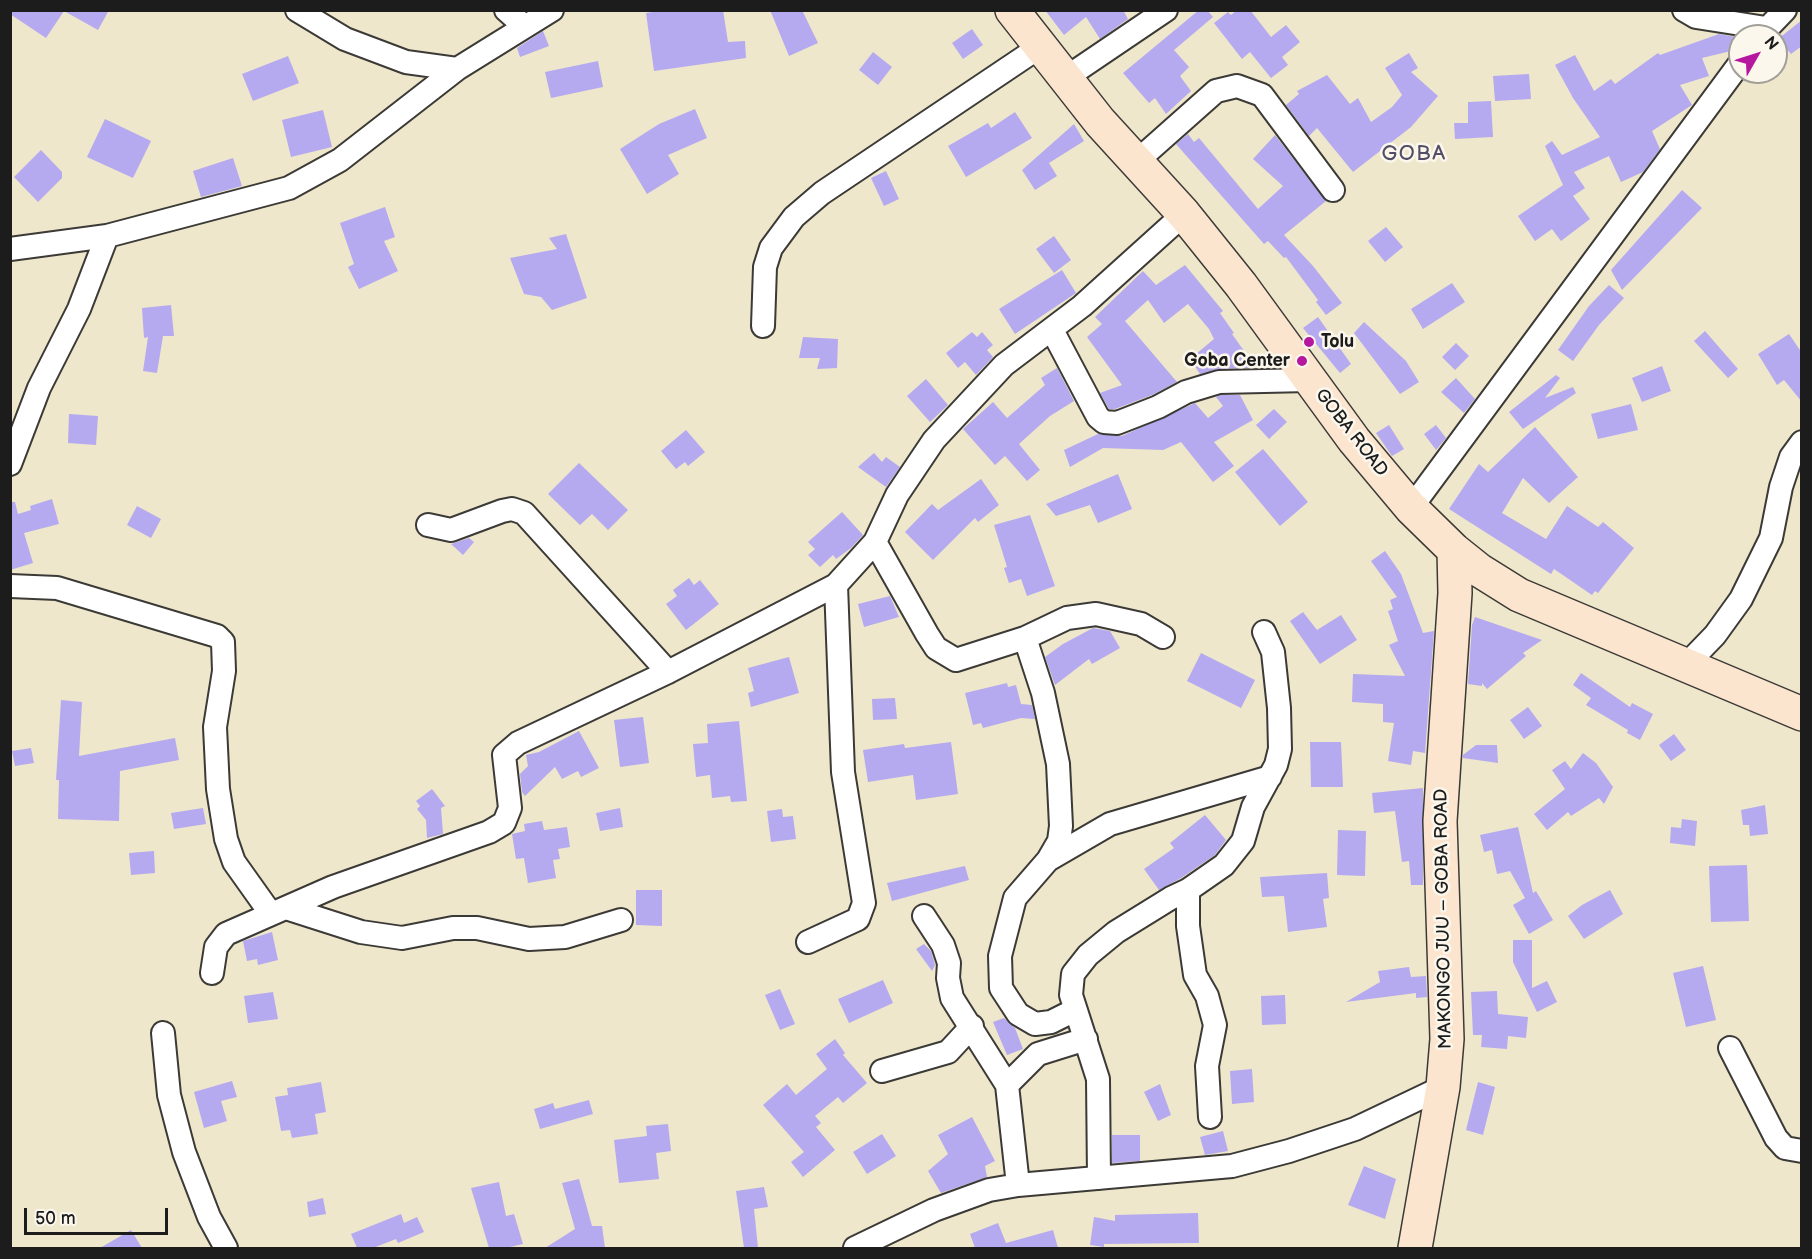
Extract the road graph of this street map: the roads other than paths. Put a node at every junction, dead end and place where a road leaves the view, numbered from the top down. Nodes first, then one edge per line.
1 (297, 10) edge
2 (506, 10) edge
3 (552, 10) edge
4 (1012, 10) edge
5 (1166, 10) edge
6 (1684, 10) edge
7 (1785, 10) edge
8 (1730, 24) edge
9 (1771, 24) edge
10 (524, 26) junction
11 (1041, 46) junction
12 (456, 69) junction
13 (1067, 77) junction
14 (1728, 79) edge
15 (1136, 162) junction
16 (1333, 190) dead end
17 (1184, 214) junction
18 (107, 236) junction
19 (10, 249) edge
20 (763, 326) dead end
21 (1052, 330) junction
22 (1309, 380) junction
23 (1802, 442) edge
24 (10, 464) edge
25 (1411, 508) junction
26 (428, 525) dead end
27 (875, 542) junction
28 (1454, 550) junction
29 (836, 585) junction
30 (10, 586) edge
31 (1264, 632) dead end
32 (1163, 637) dead end
33 (1025, 638) junction
34 (1686, 665) junction
35 (668, 672) junction
36 (1802, 714) edge
37 (1270, 777) junction
38 (1048, 860) junction
39 (1188, 890) junction
40 (279, 911) junction
41 (924, 916) dead end
42 (621, 920) dead end
43 (808, 942) dead end
44 (212, 973) dead end
45 (1075, 1010) junction
46 (972, 1026) junction
47 (163, 1032) dead end
48 (1086, 1039) junction
49 (1730, 1048) dead end
50 (882, 1071) dead end
51 (1007, 1085) junction
52 (1443, 1087) junction
53 (1210, 1117) dead end
54 (1802, 1151) edge
55 (1099, 1178) junction
56 (1018, 1185) junction
57 (226, 1248) edge
58 (855, 1248) edge
59 (1415, 1248) edge

1 - 12 street
2 - 10 street
3 - 10 street
4 - 11 street, GOBA ROAD
5 - 13 street
6 - 8 street
7 - 9 street
10 - 12 street
11 - 13 street, GOBA ROAD
11 - 20 street
12 - 18 street
13 - 15 street, GOBA ROAD
14 - 25 street
15 - 16 street
15 - 17 street, GOBA ROAD
17 - 21 street
17 - 22 street, GOBA ROAD
18 - 19 street
18 - 24 street
21 - 22 street
21 - 27 street
22 - 25 street, GOBA ROAD
23 - 34 street
25 - 28 street, GOBA ROAD
26 - 35 street
27 - 29 street
27 - 33 street
28 - 34 street, GOBA ROAD
28 - 52 street, MAKONGO JUU – GOBA ROAD
29 - 35 street
29 - 43 street
30 - 40 street
31 - 37 street
32 - 33 street
33 - 38 street
34 - 36 street, GOBA ROAD
35 - 40 street
37 - 38 street
37 - 39 street
38 - 45 street
39 - 45 street
39 - 53 street
40 - 42 street
40 - 44 street
41 - 46 street
45 - 48 street
46 - 50 street
46 - 51 street
47 - 57 street
48 - 51 street
48 - 55 street
49 - 54 street
51 - 56 street
52 - 55 street
52 - 59 street, MAKONGO JUU – GOBA ROAD
55 - 56 street
56 - 58 street

